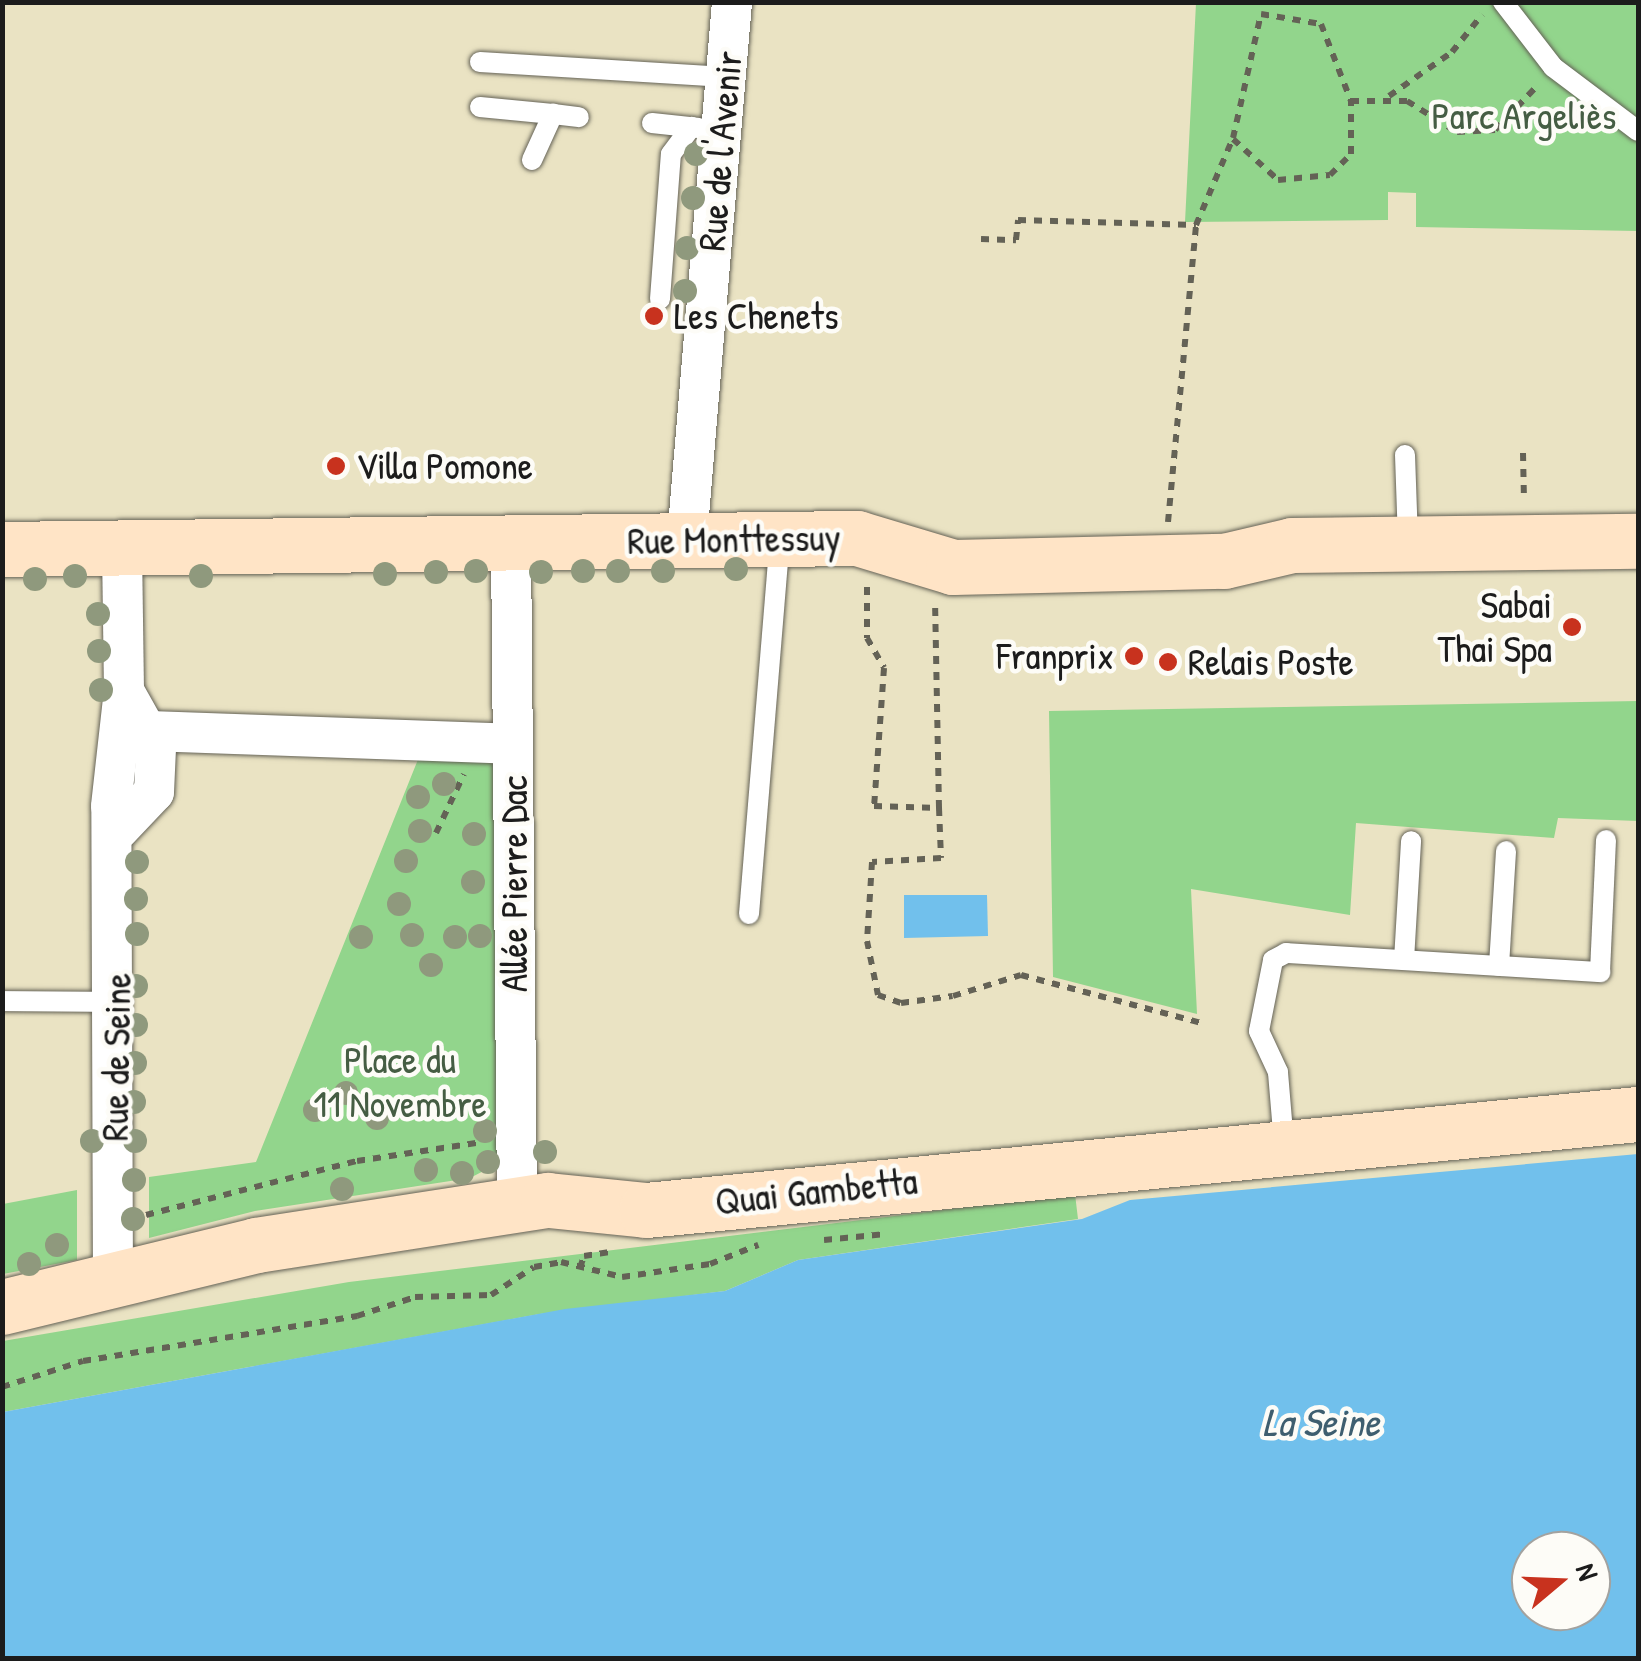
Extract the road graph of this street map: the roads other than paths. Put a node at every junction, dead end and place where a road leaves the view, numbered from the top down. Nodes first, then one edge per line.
1 (732, 2) edge
2 (1502, 2) edge
3 (480, 62) dead end
4 (726, 76) junction
5 (480, 107) dead end
6 (553, 114) junction
7 (580, 117) dead end
8 (652, 123) dead end
9 (706, 128) junction
10 (1638, 132) edge
11 (532, 160) dead end
12 (660, 299) dead end
13 (1405, 454) dead end
14 (780, 538) junction
15 (688, 540) junction
16 (1638, 541) edge
17 (511, 542) junction
18 (1408, 543) junction
19 (122, 548) junction
20 (2, 550) edge
21 (124, 691) junction
22 (148, 730) junction
23 (513, 744) junction
24 (118, 830) junction
25 (1606, 840) dead end
26 (1411, 841) dead end
27 (1506, 851) dead end
28 (750, 914) dead end
29 (1404, 960) junction
30 (1500, 966) junction
31 (2, 1001) edge
32 (116, 1002) junction
33 (1638, 1114) edge
34 (1284, 1144) junction
35 (517, 1204) junction
36 (113, 1261) junction
37 (2, 1307) edge

1 - 4 street, Rue de l'Avenir
2 - 10 lane
3 - 4 lane
4 - 9 street, Rue de l'Avenir
5 - 6 lane
6 - 7 lane
6 - 11 lane
8 - 9 lane
9 - 12 lane
9 - 15 street, Rue de l'Avenir
13 - 18 lane
14 - 15 main road, Rue Monttessuy
14 - 18 main road, Rue Monttessuy
14 - 28 lane
15 - 17 main road, Rue Monttessuy
16 - 18 main road, Rue Monttessuy
17 - 19 main road, Rue Monttessuy
17 - 23 street, Allée Pierre Dac
19 - 20 main road, Rue Monttessuy
19 - 21 street, Rue de Seine
21 - 22 street
21 - 24 street, Rue de Seine
22 - 23 street, Allée Pierre Dac
22 - 24 street
23 - 35 street, Allée Pierre Dac
24 - 32 street, Rue de Seine
25 - 30 lane
26 - 29 lane
27 - 30 lane
29 - 30 lane
29 - 34 lane
31 - 32 lane
32 - 36 street, Rue de Seine
33 - 34 main road, Quai Gambetta
34 - 35 main road, Quai Gambetta
35 - 36 main road, Quai Gambetta
36 - 37 main road, Quai Gambetta

